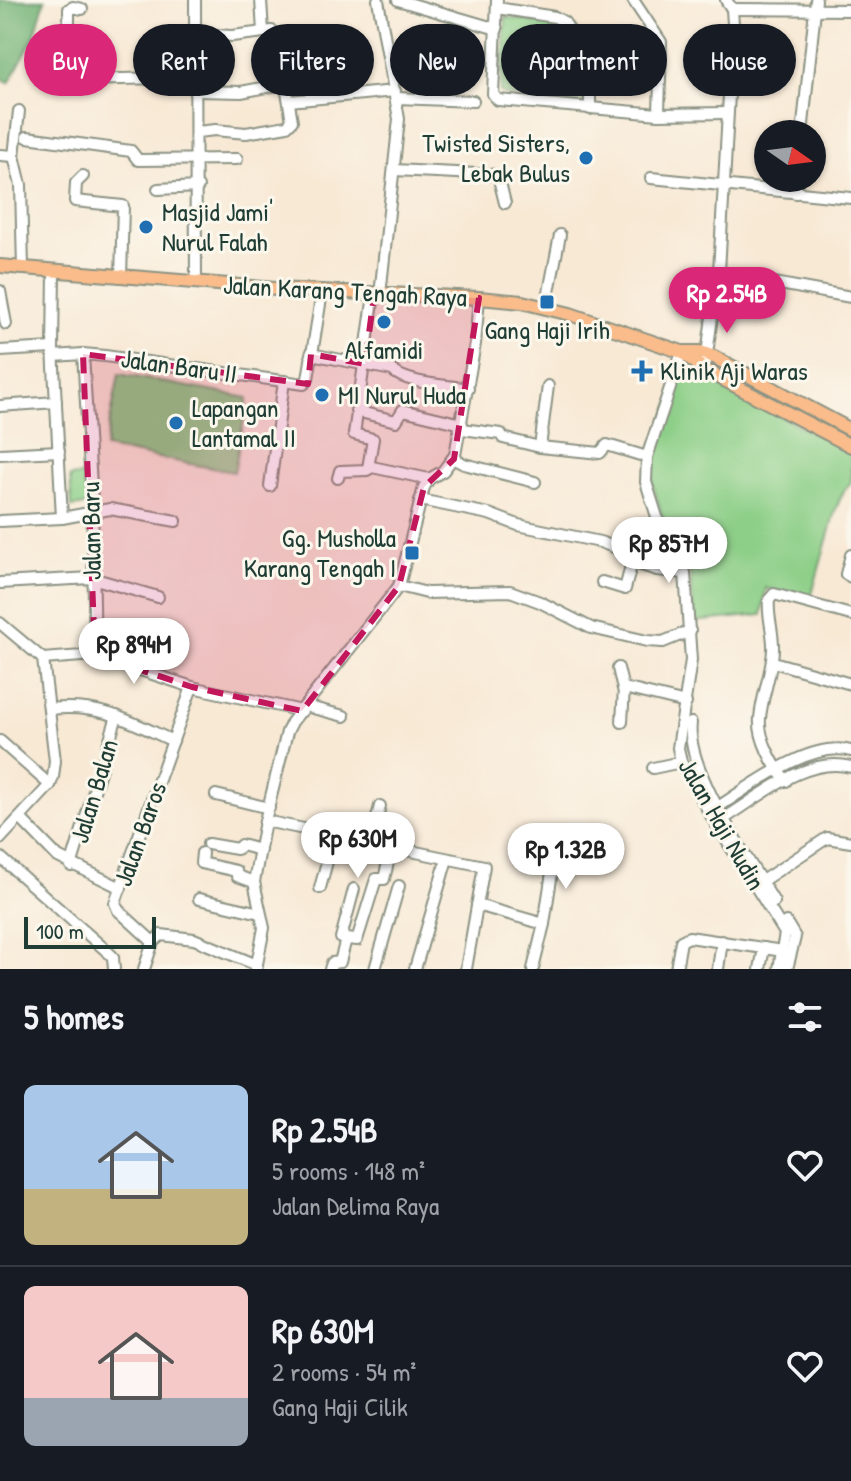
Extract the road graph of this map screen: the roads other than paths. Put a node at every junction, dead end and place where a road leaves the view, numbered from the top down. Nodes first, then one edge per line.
1 (195, 0) edge
2 (261, 0) edge
3 (378, 0) edge
4 (398, 0) edge
5 (633, 0) edge
6 (497, 4) edge
7 (729, 4) edge
8 (436, 5) edge
9 (816, 6) edge
10 (82, 9) dead end
11 (851, 10) edge
12 (196, 24) edge
13 (497, 29) junction
14 (235, 36) edge
15 (390, 63) edge
16 (133, 79) edge
17 (235, 92) edge
18 (390, 94) edge
19 (197, 96) edge
20 (396, 96) edge
21 (418, 96) edge
22 (289, 101) junction
23 (473, 101) dead end
24 (590, 109) junction
25 (19, 111) dead end
26 (727, 113) junction
27 (659, 114) junction
28 (804, 120) edge
29 (197, 132) junction
30 (27, 137) dead end
31 (0, 155) edge
32 (14, 156) junction
33 (197, 158) junction
34 (237, 159) dead end
35 (394, 170) junction
36 (83, 176) dead end
37 (651, 178) dead end
38 (725, 185) junction
39 (198, 187) junction
40 (158, 189) dead end
41 (796, 193) joint
42 (851, 198) edge
43 (505, 203) dead end
44 (560, 235) dead end
45 (0, 266) edge
46 (23, 269) junction
47 (54, 272) junction
48 (121, 277) junction
49 (718, 282) junction
50 (196, 283) junction
51 (0, 291) edge
52 (322, 292) junction
53 (377, 295) junction
54 (851, 297) edge
55 (479, 298) junction
56 (546, 308) junction
57 (6, 324) dead end
58 (0, 351) edge
59 (53, 352) junction
60 (682, 352) junction
61 (83, 354) junction
62 (311, 354) junction
63 (711, 356) junction
64 (365, 365) junction
65 (708, 372) junction
66 (284, 381) junction
67 (548, 386) dead end
68 (468, 389) junction
69 (56, 402) junction
70 (0, 406) edge
71 (356, 411) junction
72 (462, 426) junction
73 (851, 430) edge
74 (851, 446) edge
75 (540, 447) junction
76 (59, 451) junction
77 (0, 454) edge
78 (647, 457) junction
79 (454, 459) junction
80 (368, 468) junction
81 (338, 478) dead end
82 (429, 479) junction
83 (535, 482) dead end
84 (270, 486) dead end
85 (420, 500) junction
86 (92, 512) junction
87 (62, 518) junction
88 (0, 521) edge
89 (176, 521) dead end
90 (851, 555) edge
91 (632, 562) junction
92 (685, 573) junction
93 (851, 577) edge
94 (92, 578) junction
95 (602, 582) dead end
96 (0, 583) edge
97 (399, 586) junction
98 (158, 597) dead end
99 (851, 615) edge
100 (0, 623) edge
101 (690, 631) junction
102 (95, 655) junction
103 (43, 659) junction
104 (773, 662) junction
105 (618, 668) dead end
106 (851, 684) edge
107 (192, 687) junction
108 (623, 689) junction
109 (686, 703) junction
110 (304, 708) junction
111 (49, 709) junction
112 (117, 716) junction
113 (344, 716) dead end
114 (622, 722) dead end
115 (691, 723) dead end
116 (0, 741) edge
117 (173, 741) junction
118 (851, 751) edge
119 (681, 762) junction
120 (851, 767) edge
121 (653, 768) dead end
122 (777, 770) junction
123 (786, 781) junction
124 (50, 785) junction
125 (216, 795) dead end
126 (380, 806) dead end
127 (718, 807) junction
128 (269, 808) junction
129 (725, 818) junction
130 (21, 819) junction
131 (265, 821) junction
132 (334, 835) junction
133 (0, 839) edge
134 (371, 842) junction
135 (851, 842) edge
136 (392, 846) junction
137 (260, 850) junction
138 (555, 853) dead end
139 (0, 857) edge
140 (447, 859) junction
141 (71, 866) junction
142 (762, 881) junction
143 (254, 882) junction
144 (399, 886) dead end
145 (121, 888) junction
146 (320, 888) dead end
147 (354, 889) dead end
148 (199, 899) dead end
149 (477, 905) junction
150 (260, 913) junction
151 (544, 924) junction
152 (346, 939) junction
153 (722, 941) junction
154 (153, 942) junction
155 (764, 948) junction
156 (783, 951) junction
157 (114, 963) edge
158 (256, 967) edge
159 (144, 969) edge
160 (330, 969) edge
161 (375, 969) edge
162 (415, 969) edge
163 (466, 969) edge
164 (533, 969) edge
165 (676, 969) edge
166 (718, 969) edge
167 (760, 969) edge
168 (779, 969) edge
169 (787, 969) edge

1 - 12 street
2 - 14 street
3 - 15 street
4 - 8 street
5 - 27 street
6 - 13 street
6 - 24 street
7 - 9 street
7 - 26 street
8 - 13 street
9 - 11 street
9 - 28 street
10 - 16 street
13 - 24 street
17 - 22 street
18 - 22 street
19 - 29 street
20 - 35 street
21 - 23 street
22 - 29 street
24 - 27 street
25 - 32 street
26 - 27 street
26 - 38 street
29 - 33 street
30 - 33 street
31 - 32 street
32 - 46 street
33 - 34 street
33 - 39 street
35 - 43 street
35 - 53 street
36 - 48 street
37 - 38 street
38 - 41 street
38 - 49 street
39 - 40 street
39 - 50 street
41 - 42 street
44 - 56 street
45 - 46 main road, Jalan Karang Tengah Raya
46 - 47 main road, Jalan Karang Tengah Raya
47 - 48 main road, Jalan Karang Tengah Raya
47 - 59 street
48 - 50 main road, Jalan Karang Tengah Raya
49 - 54 street
49 - 63 street
50 - 52 main road, Jalan Karang Tengah Raya
51 - 57 street
52 - 53 main road, Jalan Karang Tengah Raya
52 - 62 street
53 - 55 main road, Jalan Karang Tengah Raya
53 - 64 street
55 - 56 main road, Jalan Karang Tengah Raya
55 - 68 street
56 - 60 main road, Jalan Karang Tengah Raya
58 - 59 street, Jalan Baru II
59 - 61 street, Jalan Baru II
59 - 69 street
60 - 63 main road, Jalan Karang Tengah Raya
60 - 65 main road, Jalan Karang Tengah Raya
60 - 78 street, Jalan Haji Nudin
61 - 66 street, Jalan Baru II
61 - 86 street, Jalan Baru
62 - 64 street
62 - 66 street
63 - 65 street
63 - 73 main road, Jalan Karang Tengah Raya
64 - 68 street
64 - 71 street
65 - 74 main road, Jalan Karang Tengah Raya
66 - 84 street
67 - 75 street
68 - 72 street
69 - 70 street
69 - 76 street
71 - 72 street
71 - 80 street
72 - 75 street
72 - 79 street
75 - 78 street
76 - 77 street
76 - 87 street
78 - 92 street, Jalan Haji Nudin
79 - 82 street
79 - 83 street
80 - 81 street
80 - 82 street
82 - 85 street
85 - 91 street
85 - 97 street
86 - 87 street
86 - 89 street
86 - 94 street, Jalan Baru
87 - 88 street
90 - 93 street
91 - 92 street
91 - 95 street
92 - 101 street, Jalan Haji Nudin
94 - 96 street
94 - 98 street
94 - 102 street, Jalan Baru
97 - 101 street
97 - 110 street
99 - 104 street
100 - 103 street
101 - 109 street, Jalan Haji Nudin
102 - 103 street
102 - 107 street
103 - 111 street
104 - 106 street
104 - 122 street
105 - 108 street
107 - 110 street
107 - 117 street, Jalan Baros
108 - 109 street
108 - 114 street
109 - 119 street, Jalan Haji Nudin
110 - 113 street
110 - 128 street
111 - 112 street, Jalan Balan
111 - 124 street
112 - 117 street, Jalan Balan
112 - 141 street, Jalan Balan
115 - 127 street
116 - 124 street
117 - 145 street, Jalan Baros
118 - 122 street
119 - 121 street
119 - 156 street, Jalan Haji Nudin
120 - 123 street
122 - 123 street
122 - 127 street
123 - 129 street
124 - 130 street
125 - 128 street
126 - 134 street
127 - 129 street
128 - 131 street
129 - 142 street
130 - 133 street
130 - 141 street
131 - 132 street
131 - 137 street
132 - 134 street
132 - 146 street
134 - 136 street
135 - 142 street
136 - 140 street
136 - 152 street
137 - 143 street
137 - 143 street
138 - 151 street
139 - 157 street
140 - 149 street
140 - 162 street
141 - 145 street
142 - 169 street
143 - 150 street
144 - 161 street
145 - 154 street, Jalan Baros
147 - 152 street
148 - 150 street
149 - 151 street
149 - 163 street
150 - 158 street
151 - 164 street
152 - 160 street
153 - 155 street
153 - 165 street
153 - 166 street
154 - 158 street
154 - 159 street
155 - 156 street
155 - 167 street
156 - 168 street, Jalan Haji Nudin

